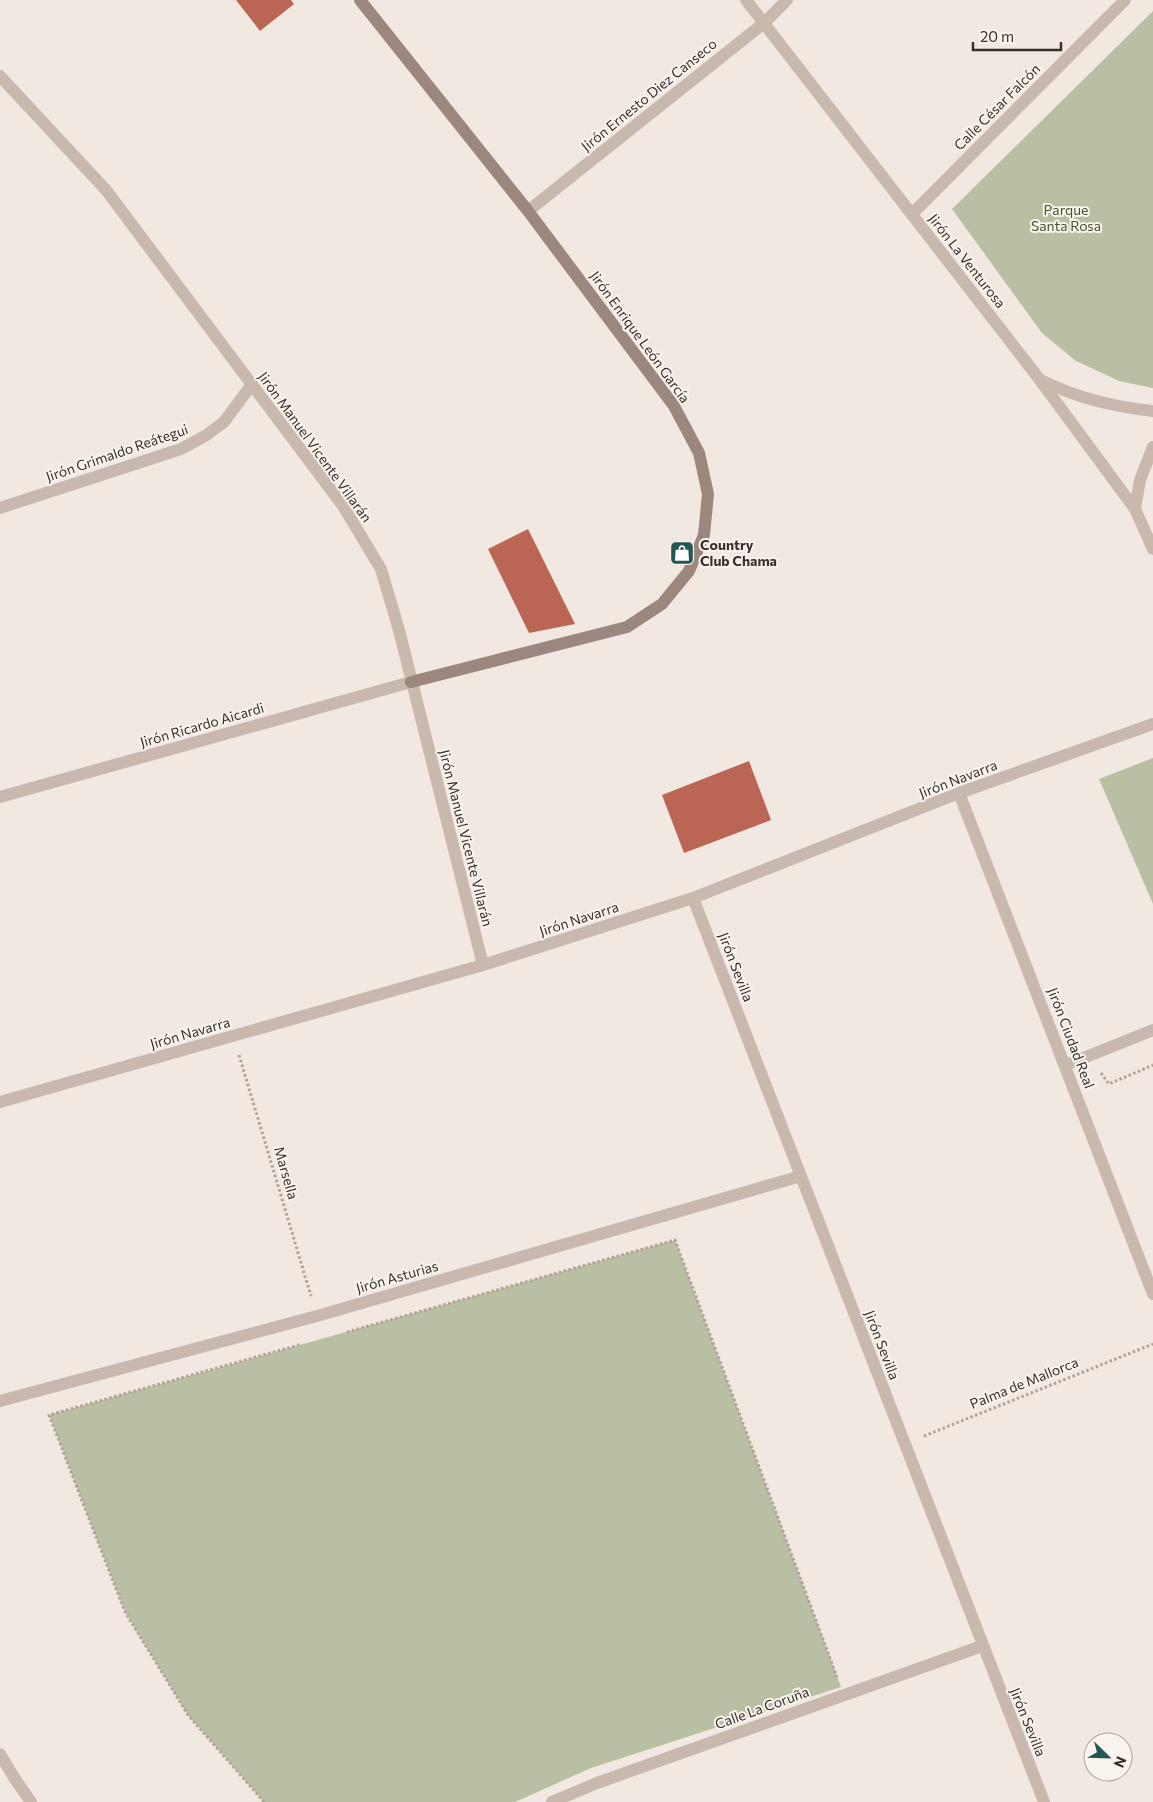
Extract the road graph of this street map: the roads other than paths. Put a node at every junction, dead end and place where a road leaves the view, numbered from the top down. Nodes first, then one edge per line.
1 (360, 0) edge
2 (746, 0) edge
3 (787, 0) edge
4 (1124, 0) edge
5 (764, 23) junction
6 (0, 76) edge
7 (528, 211) junction
8 (912, 214) junction
9 (1040, 380) junction
10 (252, 384) junction
11 (1153, 411) edge
12 (1153, 447) edge
13 (0, 508) edge
14 (1134, 509) junction
15 (1153, 549) edge
16 (411, 682) junction
17 (1153, 724) edge
18 (959, 793) junction
19 (0, 797) edge
20 (693, 898) junction
21 (483, 965) junction
22 (1153, 1030) edge
23 (1066, 1065) junction
24 (0, 1102) edge
25 (801, 1176) junction
26 (1153, 1294) edge
27 (0, 1401) edge
28 (982, 1646) junction
29 (0, 1754) edge
30 (32, 1802) edge
31 (552, 1802) edge
32 (1044, 1802) edge

1 - 7 street, Jirón Enrique León García
2 - 5 street, Jirón La Venturosa
3 - 5 street, Jirón Ernesto Diez Canseco
4 - 8 street, Calle César Falcón
5 - 7 street, Jirón Ernesto Diez Canseco
5 - 8 street, Jirón La Venturosa
6 - 10 street, Jirón Manuel Vicente Villarán
7 - 16 street, Jirón Enrique León García
8 - 9 street, Jirón La Venturosa
9 - 11 street
9 - 14 street, Jirón La Venturosa
10 - 13 street, Jirón Grimaldo Reátegui
10 - 16 street, Jirón Manuel Vicente Villarán
12 - 14 street
14 - 15 street, Jirón La Venturosa
16 - 19 street, Jirón Ricardo Aicardi
16 - 21 street, Jirón Manuel Vicente Villarán
17 - 18 street, Jirón Navarra
18 - 20 street, Jirón Navarra
18 - 23 street, Jirón Ciudad Real
20 - 21 street, Jirón Navarra
20 - 25 street, Jirón Sevilla
21 - 24 street, Jirón Navarra
22 - 23 street
23 - 26 street, Jirón Ciudad Real
25 - 27 street, Jirón Asturias
25 - 28 street, Jirón Sevilla
28 - 31 street, Calle La Coruña
28 - 32 street, Jirón Sevilla
29 - 30 street

